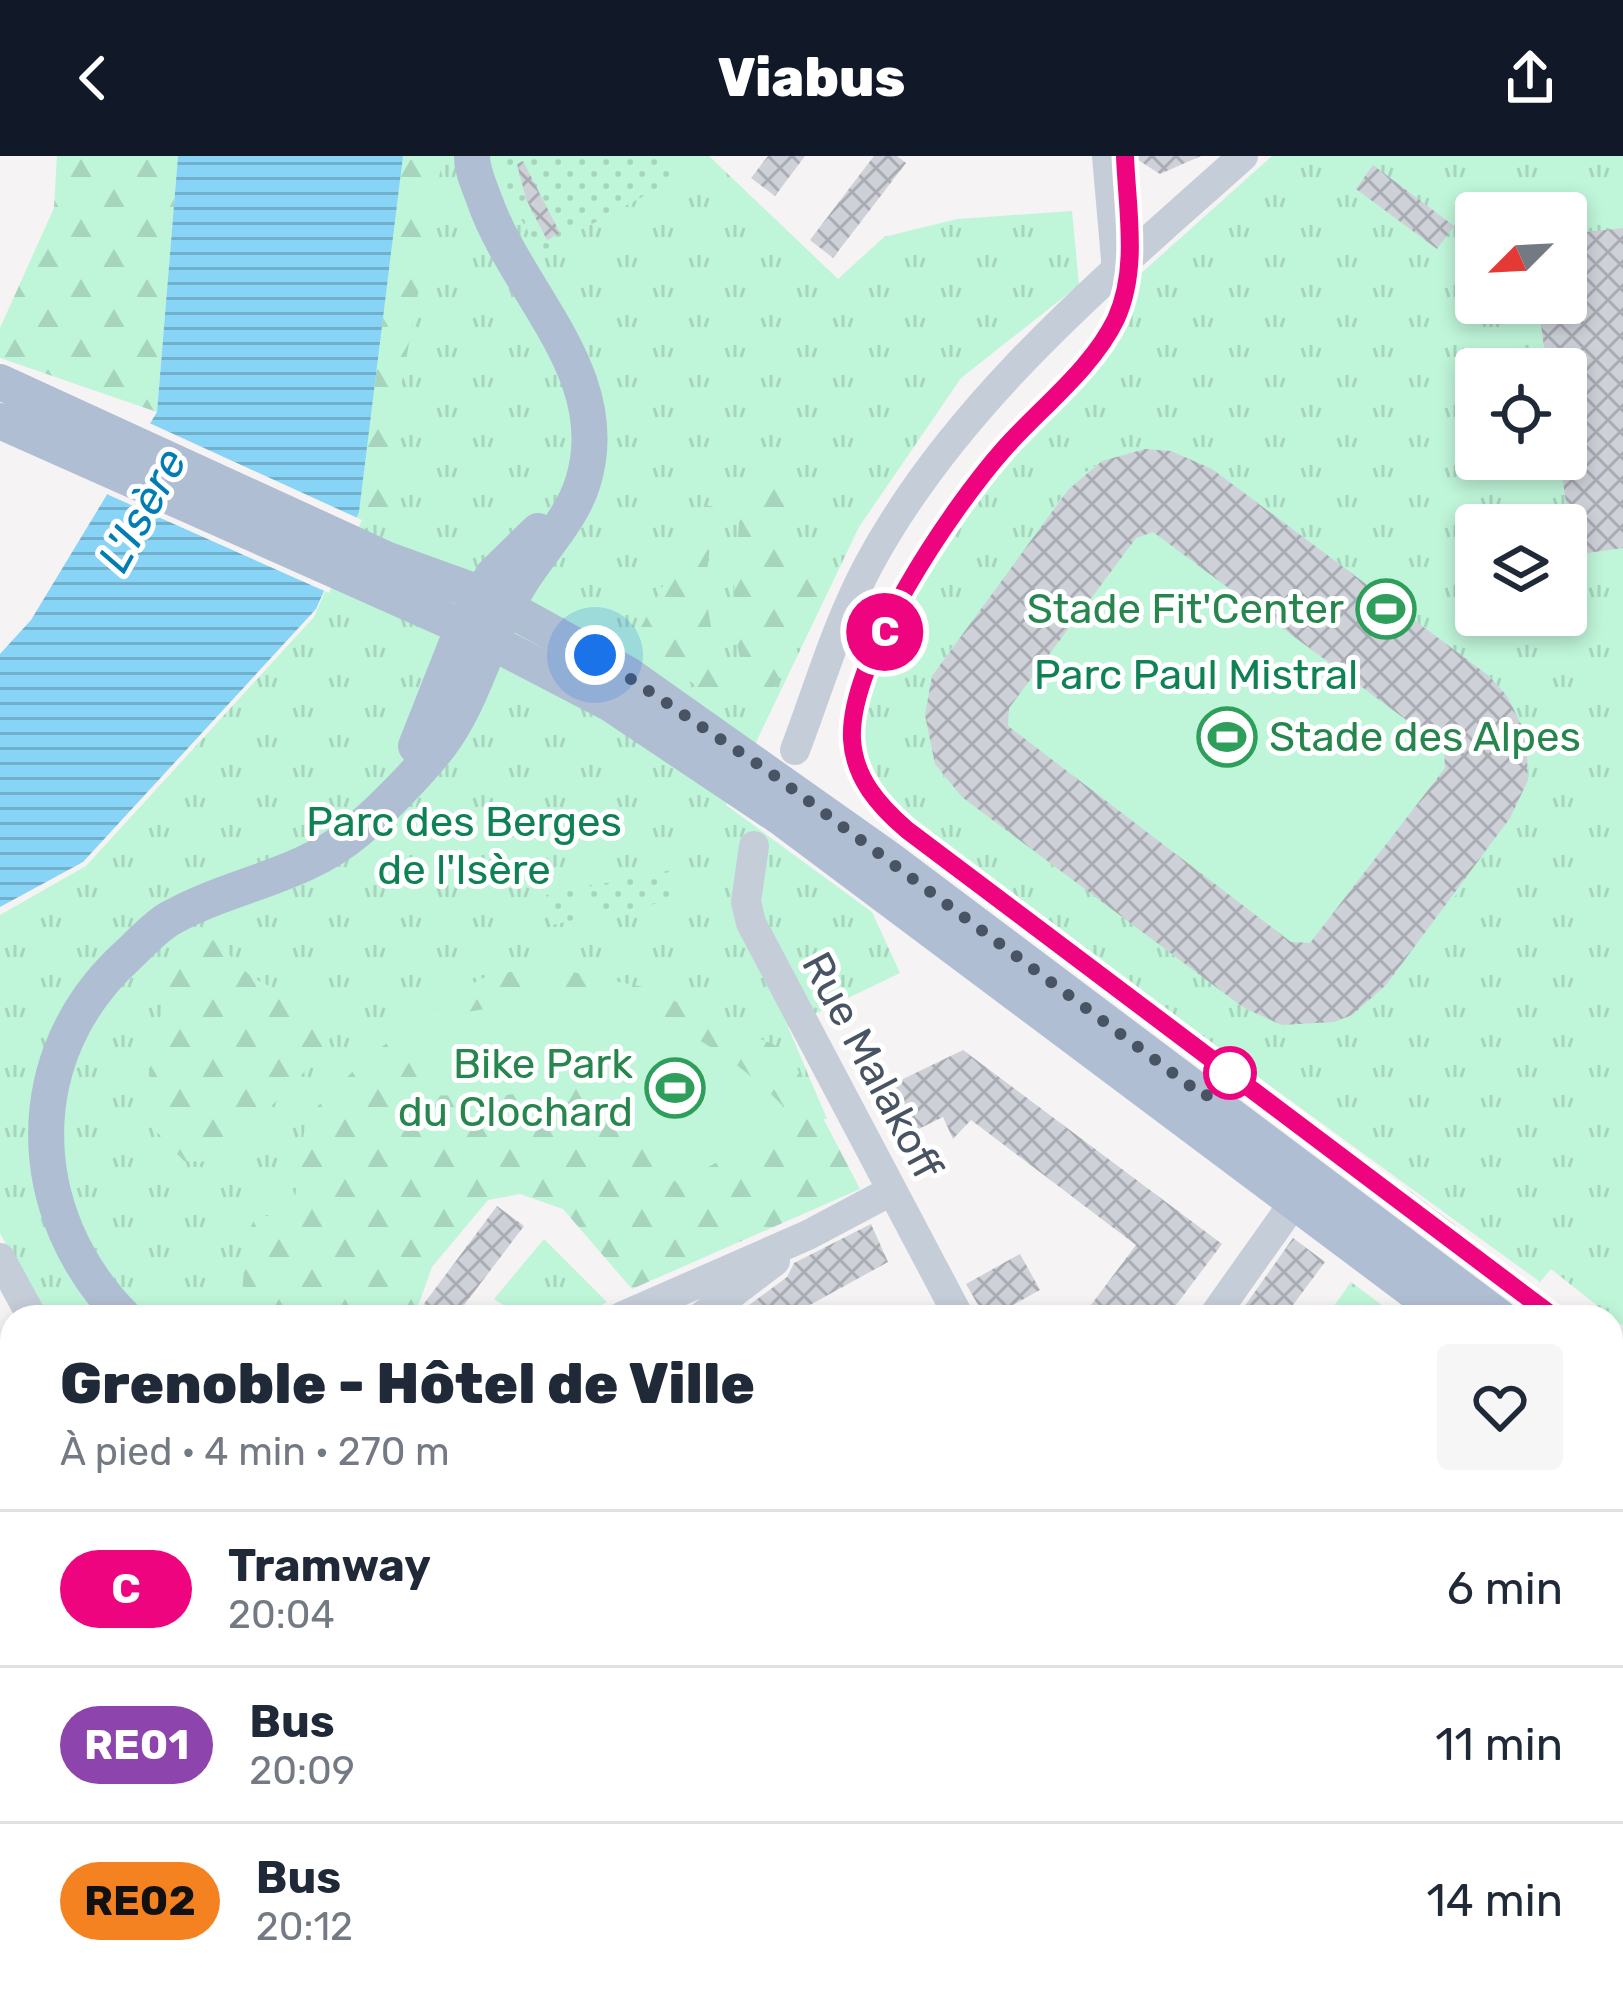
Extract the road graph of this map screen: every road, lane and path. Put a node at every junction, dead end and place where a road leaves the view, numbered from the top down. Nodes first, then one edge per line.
1 (472, 156) edge
2 (1107, 156) edge
3 (1243, 156) edge
4 (1117, 271) junction
5 (0, 382) edge
6 (0, 421) edge
7 (56, 427) junction
8 (382, 575) junction
9 (494, 601) junction
10 (476, 634) junction
11 (556, 653) junction
12 (796, 750) dead end
13 (754, 846) dead end
14 (1303, 1190) junction
15 (891, 1191) junction
16 (799, 1241) junction
17 (0, 1258) edge
18 (25, 1305) edge
19 (115, 1305) edge
20 (649, 1305) edge
21 (689, 1305) edge
22 (716, 1305) edge
23 (953, 1305) edge
24 (1222, 1305) edge
25 (1434, 1305) edge
26 (1480, 1305) edge

1 - 9 main road
2 - 4 street
3 - 4 street
4 - 12 street
5 - 7 main road
6 - 7 main road
7 - 8 main road
8 - 9 main road
8 - 10 main road
9 - 10 main road
9 - 11 main road
10 - 11 main road
10 - 19 main road
11 - 14 main road
13 - 15 street, Rue Malakoff
14 - 24 street
14 - 25 main road
14 - 26 main road
15 - 16 street
15 - 23 street, Rue Malakoff
16 - 20 street
16 - 21 street
16 - 22 street
17 - 18 street

